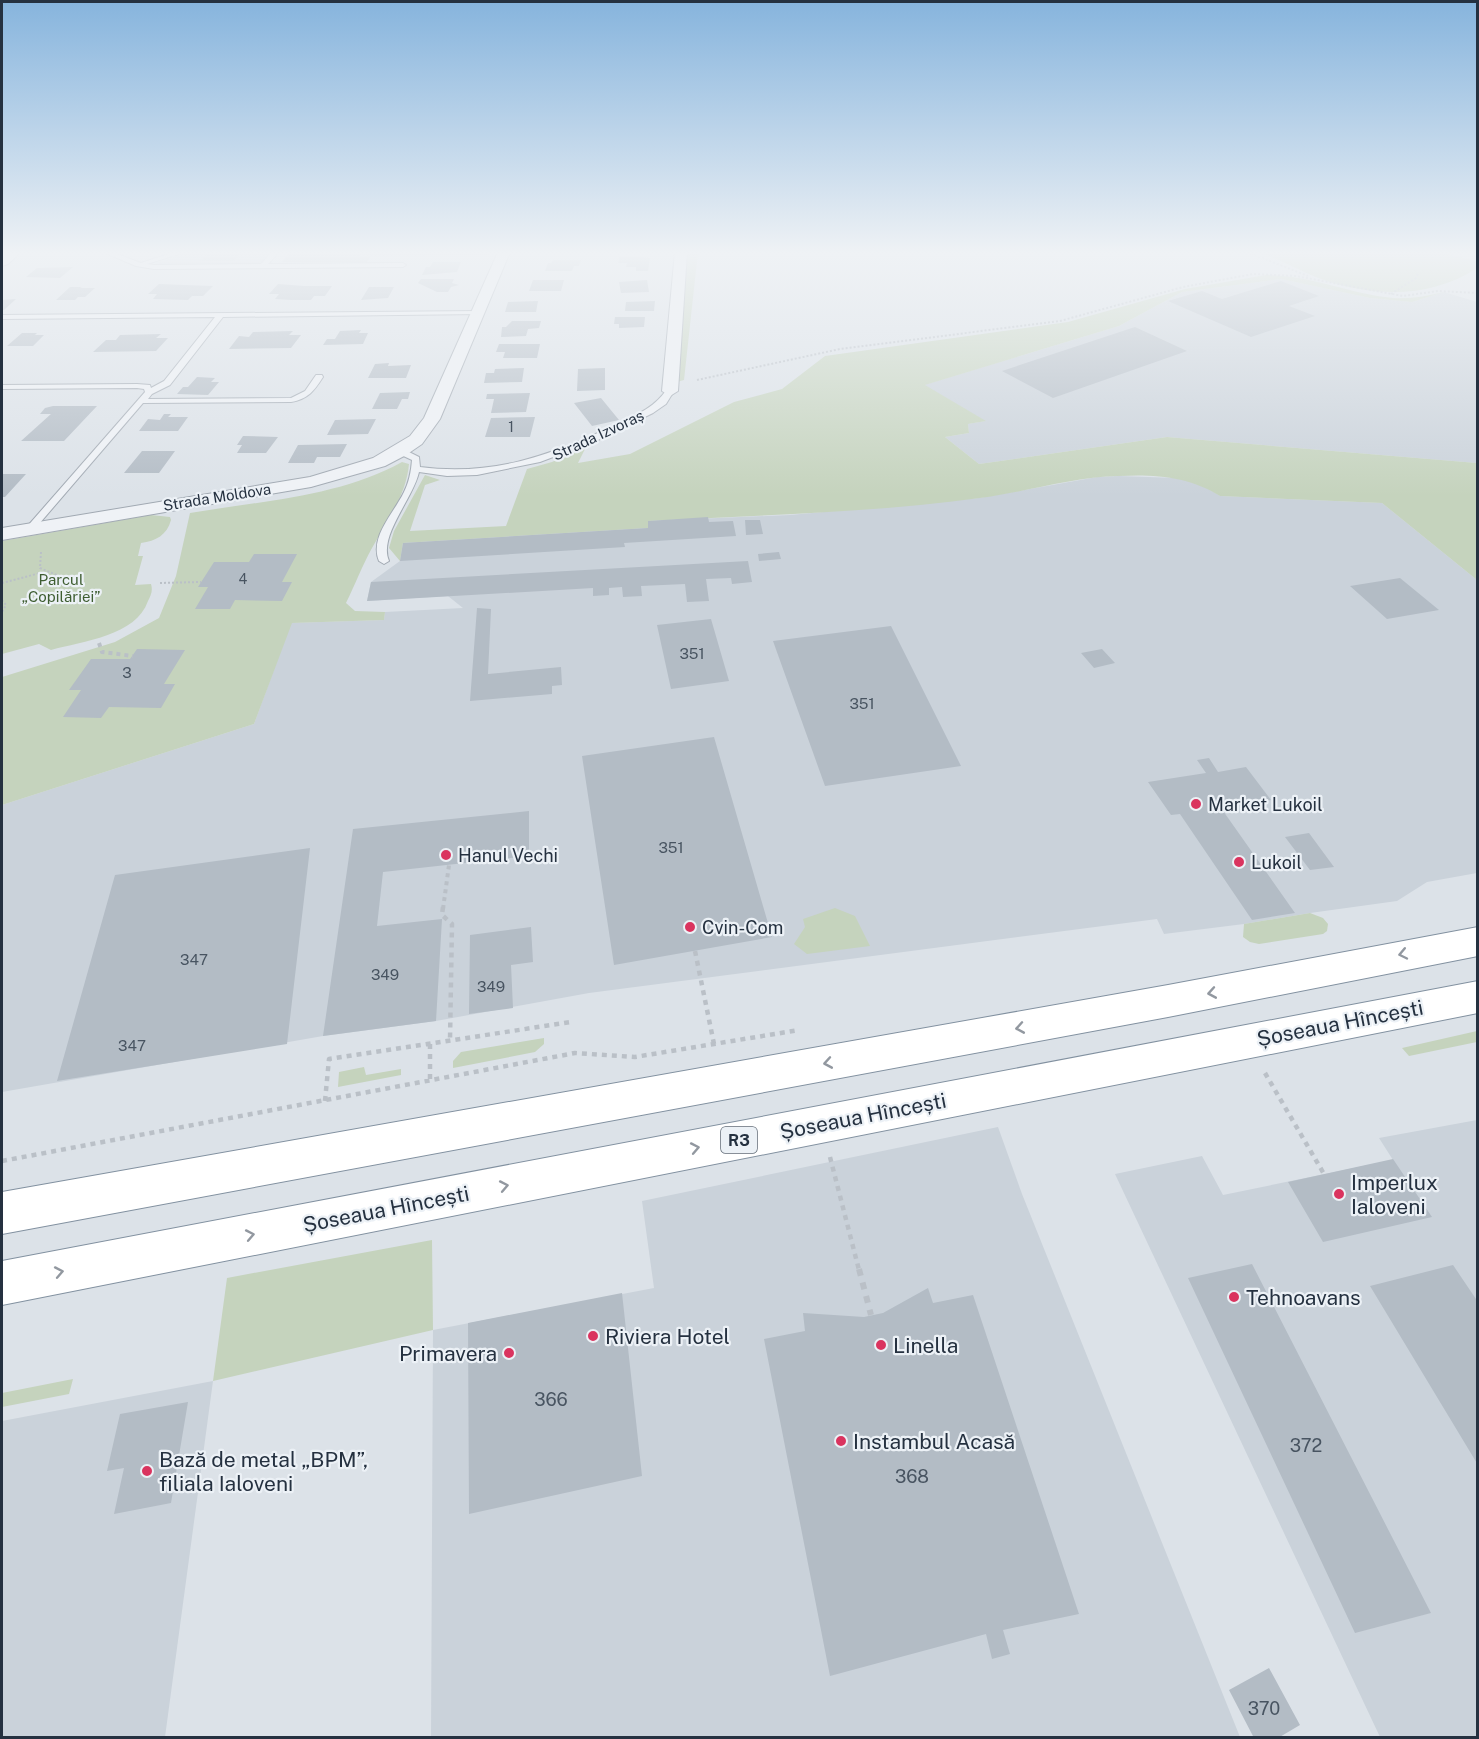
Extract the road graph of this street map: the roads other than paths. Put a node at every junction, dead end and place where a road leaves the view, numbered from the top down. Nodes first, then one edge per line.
1 (206, 333) edge
2 (470, 333) edge
3 (675, 333) edge
4 (319, 377) dead end
5 (2, 387) edge
6 (670, 391) joint
7 (149, 392) junction
8 (142, 401) junction
9 (400, 451) junction
10 (416, 469) junction
11 (30, 529) junction
12 (2, 534) edge
13 (384, 561) dead end
14 (1478, 941) edge
15 (1478, 997) edge
16 (2, 1213) edge
17 (2, 1283) edge

1 - 7 lane
2 - 9 street, Strada Moldova
3 - 6 street
4 - 8 lane
5 - 7 lane
6 - 10 lane, Strada Izvoraș
7 - 8 lane
8 - 11 lane
9 - 10 lane
9 - 11 street, Strada Moldova
10 - 13 lane
11 - 12 street, Strada Moldova
14 -> 16 highway
17 -> 15 highway, Șoseaua Hîncești / R3

